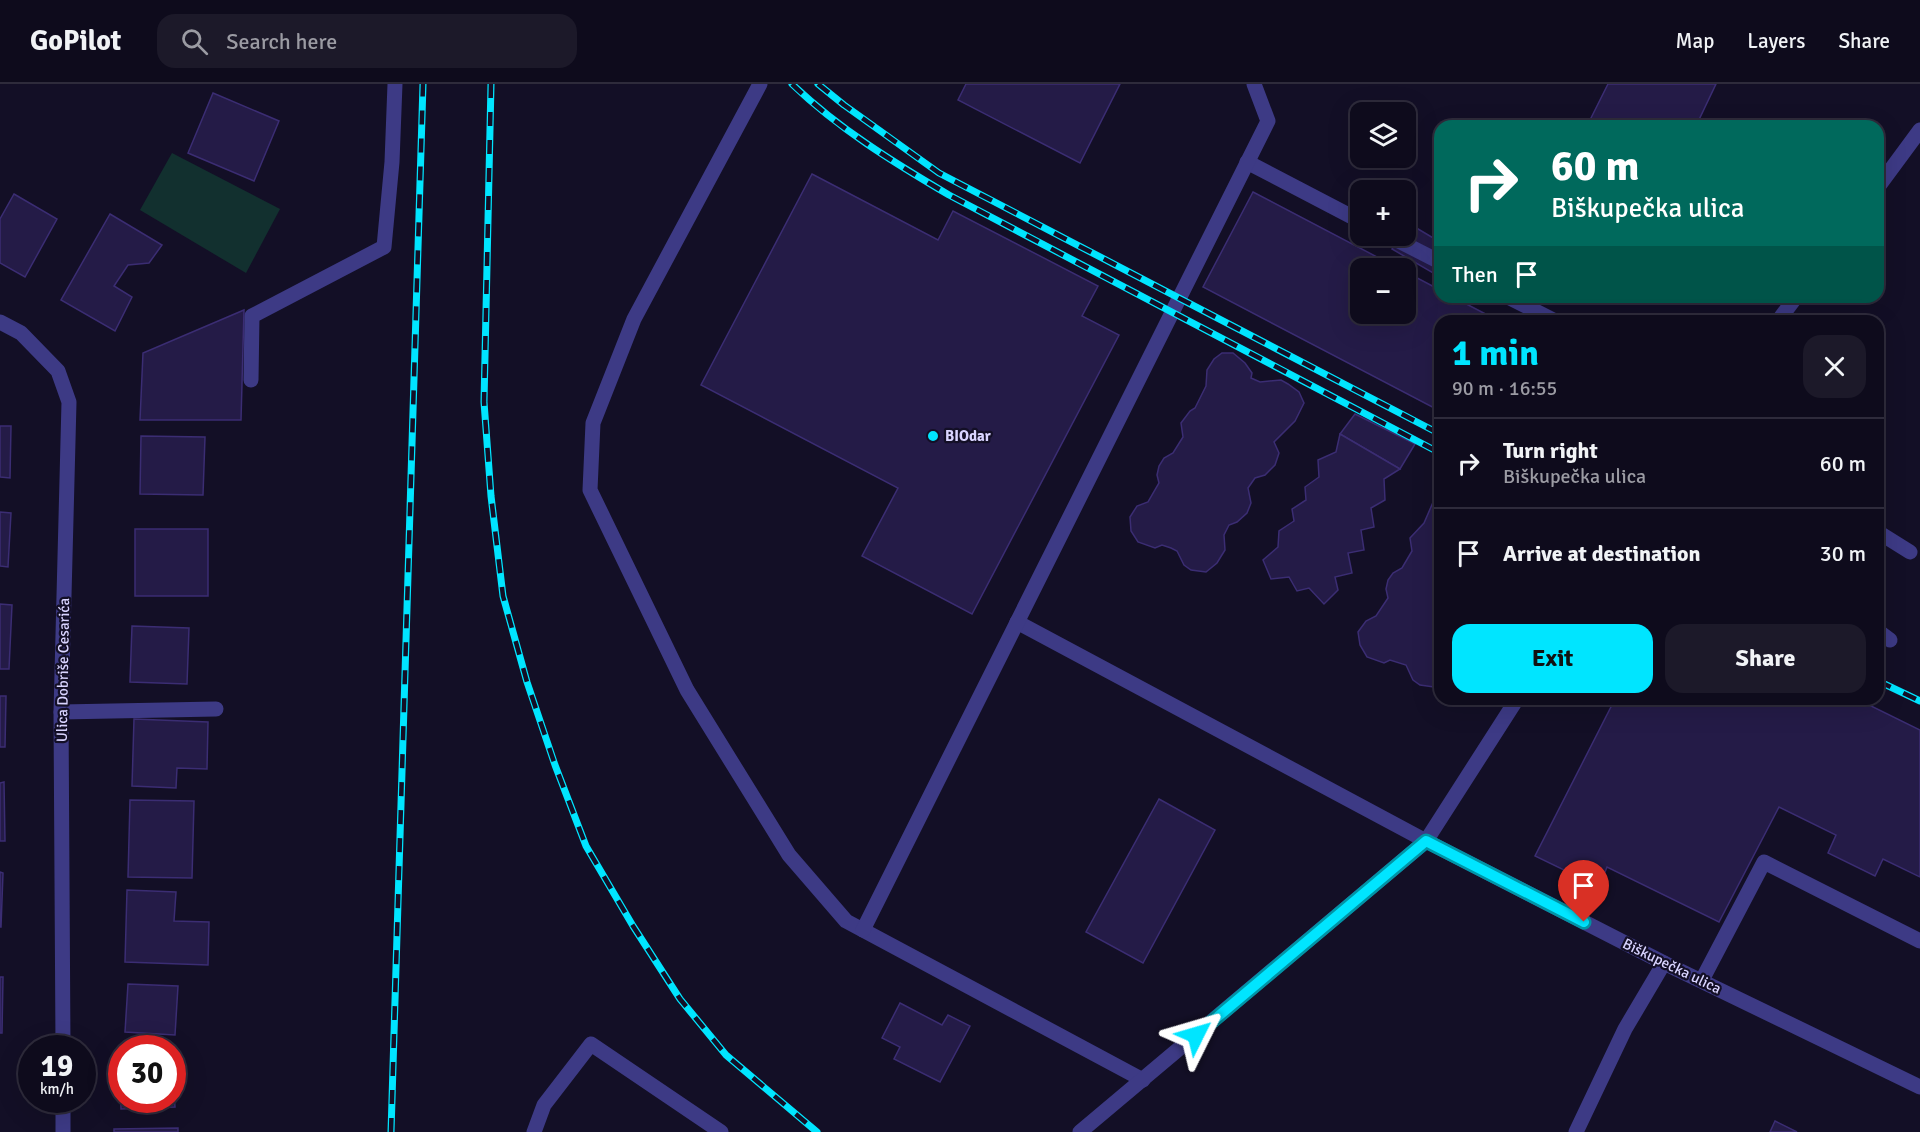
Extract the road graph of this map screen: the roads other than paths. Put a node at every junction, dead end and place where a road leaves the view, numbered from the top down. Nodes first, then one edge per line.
1 (395, 84) edge
2 (760, 84) edge
3 (1254, 84) edge
4 (1920, 130) edge
5 (1247, 162) junction
6 (1884, 179) edge
7 (1350, 216) edge
8 (1409, 246) edge
9 (1434, 259) edge
10 (1520, 303) edge
11 (1543, 315) edge
12 (0, 322) edge
13 (251, 380) dead end
14 (1884, 536) edge
15 (1910, 552) dead end
16 (1017, 622) junction
17 (1513, 705) edge
18 (216, 709) dead end
19 (61, 712) junction
20 (1426, 841) junction
21 (863, 930) junction
22 (1920, 941) edge
23 (1664, 963) junction
24 (1702, 980) junction
25 (63, 1035) edge
26 (1143, 1080) junction
27 (1920, 1087) edge
28 (63, 1113) edge
29 (63, 1132) edge
30 (534, 1132) edge
31 (721, 1132) edge
32 (1080, 1132) edge
33 (1576, 1132) edge

1 - 13 street
2 - 21 street
3 - 5 street
4 - 6 street
5 - 7 street
5 - 16 street
8 - 9 street
10 - 11 street
12 - 19 street, Ulica Dobriše Cesarića
14 - 15 street
16 - 20 street, Biškupečka ulica
16 - 21 street
17 - 20 street
18 - 19 street
19 - 25 street, Ulica Dobriše Cesarića
20 - 23 street, Biškupečka ulica
20 - 26 street
21 - 26 street
22 - 24 street
23 - 24 street, Biškupečka ulica
23 - 33 street
24 - 27 street, Biškupečka ulica
26 - 32 street
28 - 29 street
30 - 31 street

